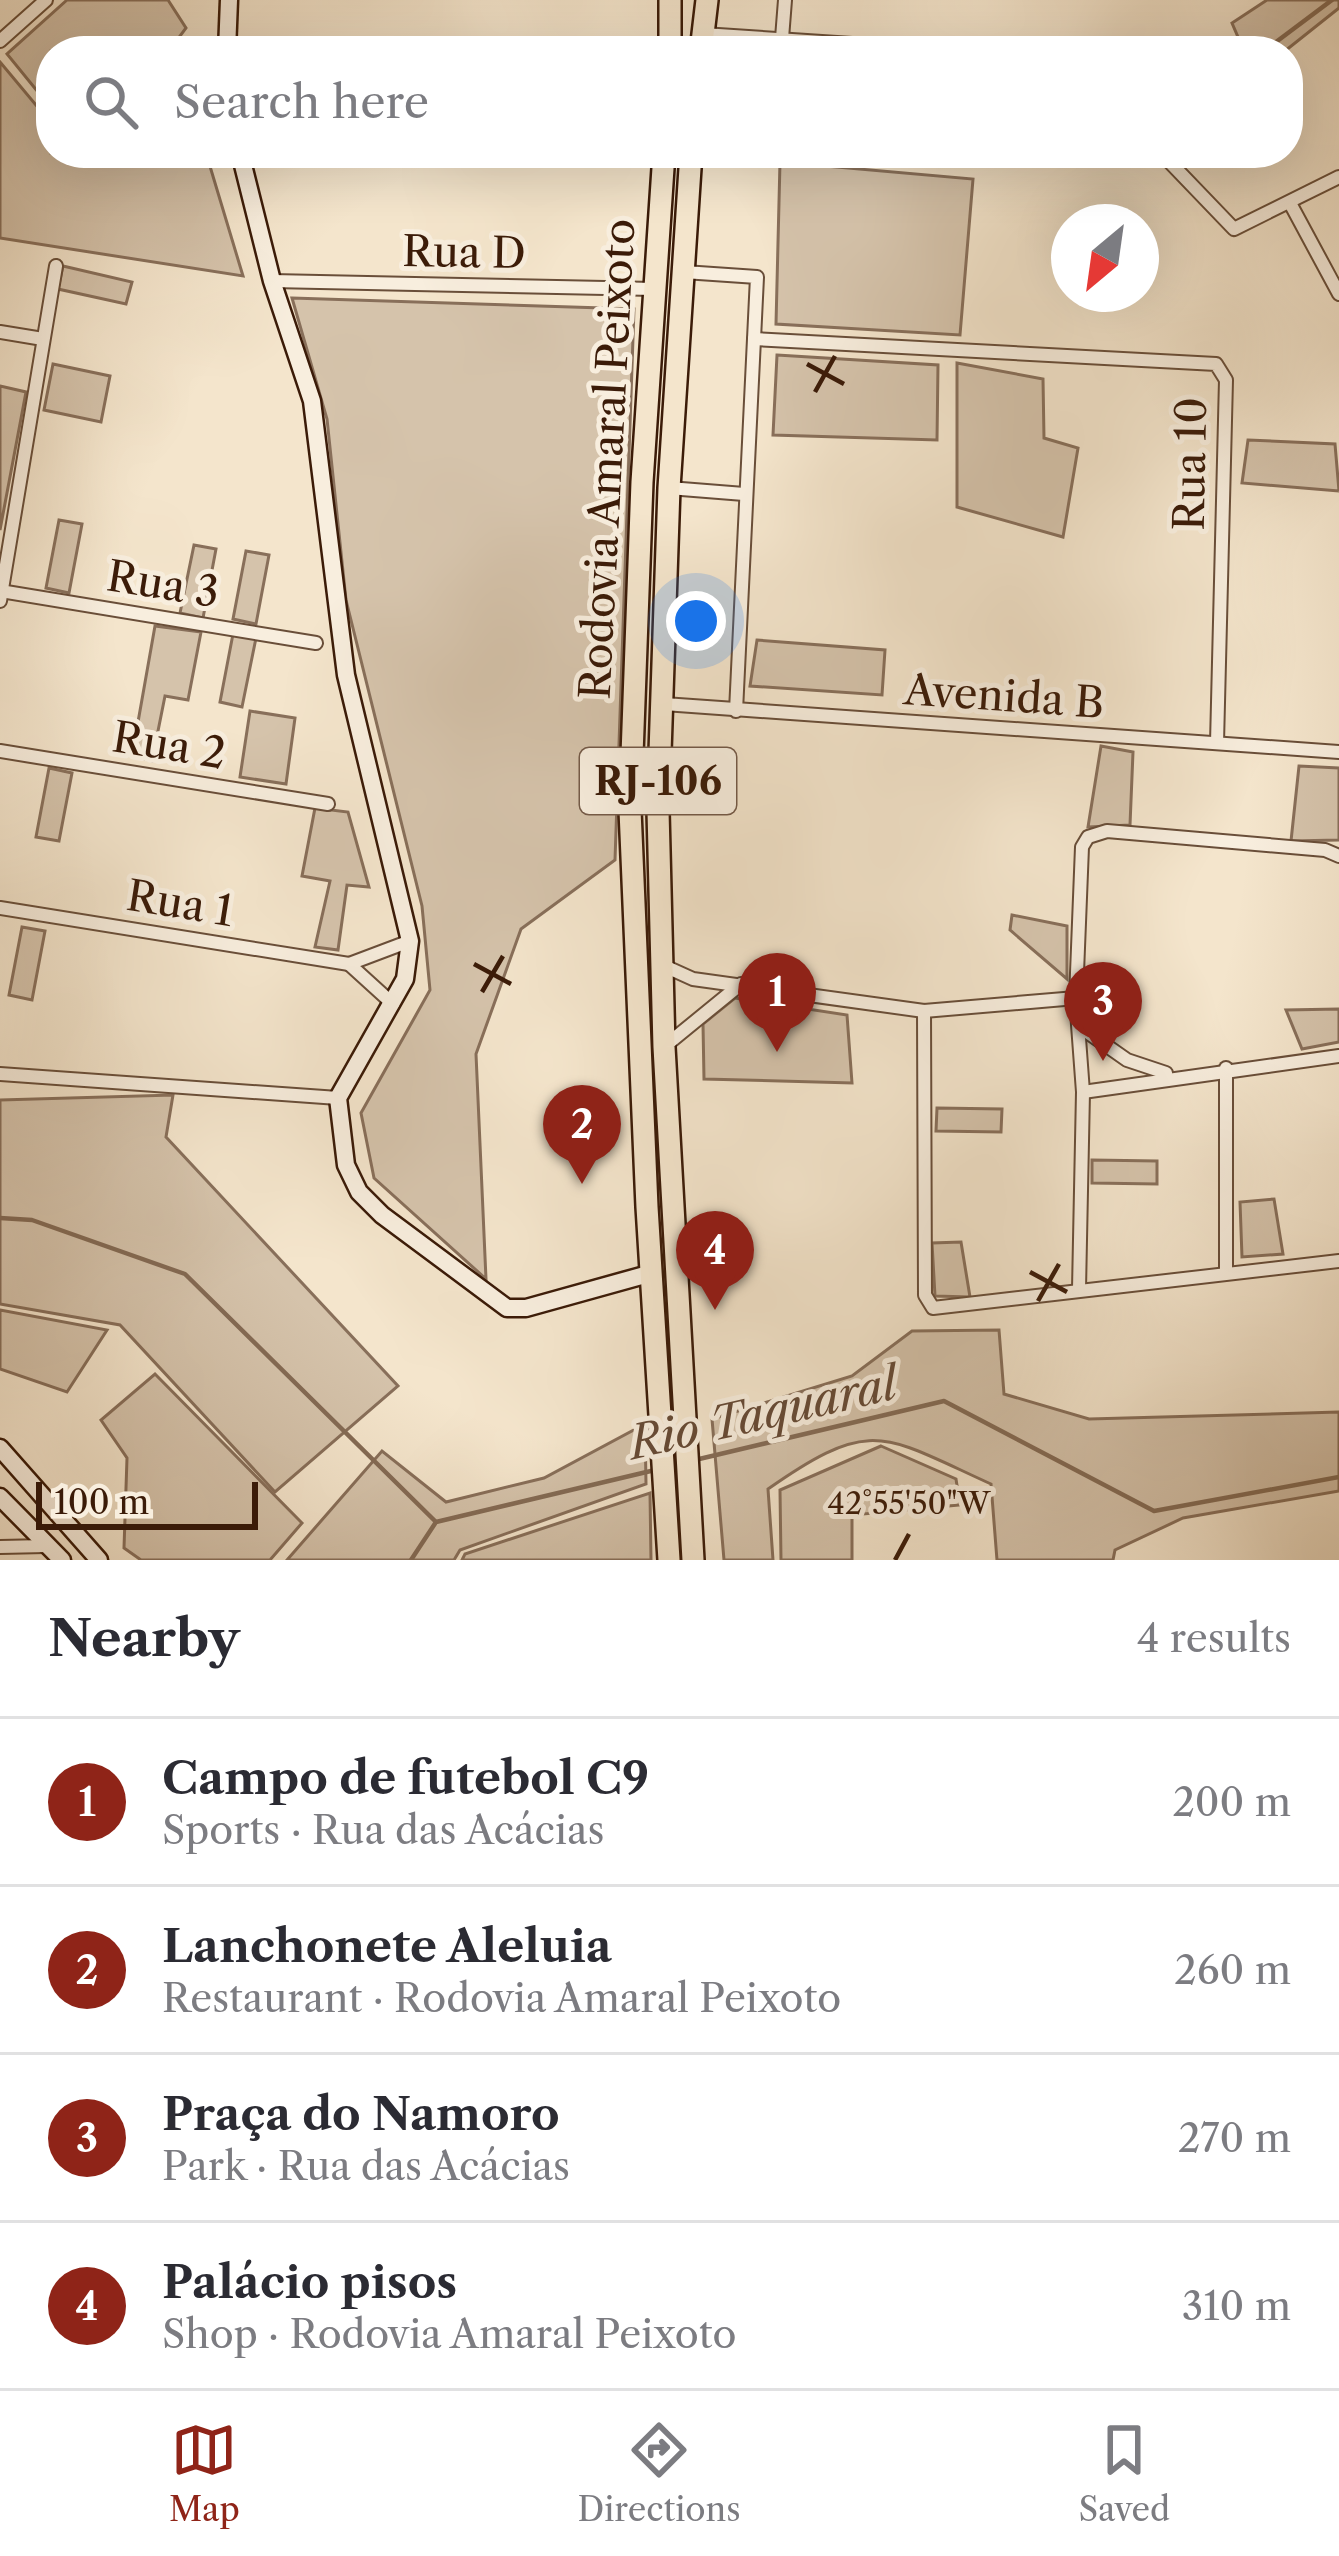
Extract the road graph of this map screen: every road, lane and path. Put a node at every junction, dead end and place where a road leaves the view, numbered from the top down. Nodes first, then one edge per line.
1 (46, 0) edge
2 (230, 0) edge
3 (707, 0) edge
4 (784, 0) edge
5 (227, 36) edge
6 (703, 36) edge
7 (782, 36) edge
8 (0, 41) edge
9 (244, 168) edge
10 (663, 168) edge
11 (690, 168) edge
12 (1175, 168) edge
13 (1339, 177) edge
14 (1290, 203) junction
15 (56, 266) dead end
16 (683, 272) junction
17 (272, 281) junction
18 (654, 289) junction
19 (1339, 294) edge
20 (0, 332) edge
21 (754, 339) junction
22 (43, 340) junction
23 (669, 488) junction
24 (744, 494) junction
25 (1, 591) edge
26 (0, 601) edge
27 (316, 643) dead end
28 (664, 704) junction
29 (736, 711) junction
30 (1217, 743) junction
31 (0, 752) edge
32 (1339, 752) edge
33 (328, 804) dead end
34 (1339, 856) edge
35 (0, 908) edge
36 (410, 941) junction
37 (350, 964) junction
38 (661, 964) junction
39 (741, 984) junction
40 (1076, 998) junction
41 (393, 1004) junction
42 (924, 1011) junction
43 (1079, 1026) junction
44 (664, 1047) junction
45 (1339, 1056) edge
46 (1226, 1068) junction
47 (0, 1074) edge
48 (1179, 1075) junction
49 (1083, 1092) junction
50 (338, 1099) junction
51 (1339, 1261) edge
52 (1226, 1271) junction
53 (652, 1273) junction
54 (1079, 1289) junction
55 (0, 1448) edge
56 (679, 1478) junction
57 (0, 1497) edge
58 (0, 1546) edge
59 (46, 1546) junction
60 (62, 1560) edge
61 (99, 1560) edge
62 (669, 1560) edge
63 (693, 1560) edge

1 - 8 street
2 - 5 street
3 - 6 highway
4 - 7 street
9 - 17 street
10 - 18 highway, Rodovia Amaral Peixoto / RJ-106
11 - 16 highway, Rodovia Amaral Peixoto / RJ-106
12 - 14 street
13 - 14 street
14 - 19 street
15 - 22 street
16 - 21 street
16 - 23 highway, Rodovia Amaral Peixoto / RJ-106
17 - 18 street, Rua D
17 - 36 street
18 - 53 highway, Rodovia Amaral Peixoto / RJ-106
20 - 22 street
21 - 24 street
21 - 30 street, Rua 10
22 - 25 street
23 - 24 street
23 - 28 highway, Rodovia Amaral Peixoto / RJ-106
24 - 29 street
25 - 26 street
25 - 27 street, Rua 3
28 - 29 street, Avenida B
28 - 38 highway, Rodovia Amaral Peixoto / RJ-106
29 - 30 street, Avenida B
30 - 32 street, Avenida B
31 - 33 street, Rua 2
34 - 40 street
35 - 37 street, Rua 1
36 - 37 street
36 - 41 street
37 - 41 street
38 - 39 street
38 - 44 highway, Rodovia Amaral Peixoto / RJ-106
39 - 42 street
39 - 44 street
40 - 42 street
40 - 43 street
41 - 50 street
42 - 54 street
43 - 48 street
43 - 49 street
44 - 56 highway, Rodovia Amaral Peixoto / RJ-106
45 - 46 street
46 - 48 street
46 - 52 street
47 - 50 street
48 - 49 street
49 - 54 street
50 - 53 street
51 - 52 street
52 - 54 street
53 - 56 highway, Rodovia Amaral Peixoto / RJ-106
55 - 61 street
56 - 62 highway, Rodovia Amaral Peixoto / RJ-106
56 - 63 highway, Rodovia Amaral Peixoto / RJ-106
57 - 59 street
58 - 59 street
59 - 60 street

